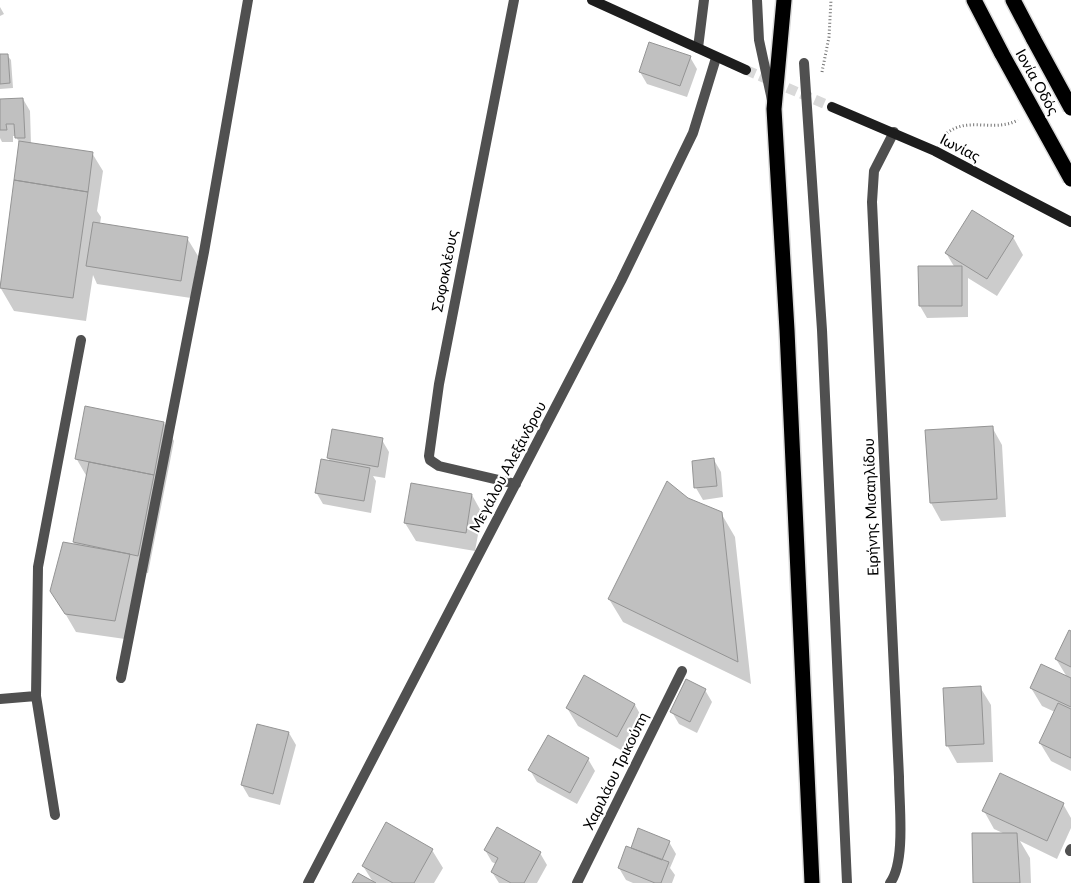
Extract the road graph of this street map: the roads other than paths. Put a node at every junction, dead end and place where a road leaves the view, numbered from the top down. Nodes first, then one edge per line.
1 (248, 0) edge
2 (514, 0) edge
3 (592, 0) edge
4 (704, 0) edge
5 (757, 0) edge
6 (784, 0) edge
7 (974, 0) edge
8 (1013, 0) edge
9 (698, 48) junction
10 (716, 58) junction
11 (804, 63) dead end
12 (746, 70) tunnel mouth
13 (832, 106) tunnel mouth
14 (1071, 108) edge
15 (774, 109) junction
16 (894, 132) junction
17 (1071, 179) edge
18 (1071, 222) edge
19 (81, 340) dead end
20 (516, 484) junction
21 (682, 671) dead end
22 (121, 678) dead end
23 (36, 696) junction
24 (0, 699) edge
25 (55, 814) dead end
26 (308, 883) edge
27 (577, 883) edge
28 (812, 883) edge
29 (847, 883) edge
30 (890, 883) edge

1 - 22 street
2 - 20 street, Σοφοκλέους
3 - 9 street
4 - 9 street
5 - 15 street
6 - 15 highway
7 - 17 highway, Ιονία Οδός, bridge
8 - 14 highway, Ιονία Οδός, bridge
9 - 10 street
10 - 12 street
10 - 20 street, Μεγάλου Αλεξάνδρου
11 - 29 street
13 - 16 street, Ιωνίας
15 - 28 highway
16 - 18 street, Ιωνίας
16 - 30 street, Ειρήνης Μισαηλίδου
19 - 23 street
20 - 26 street, Μεγάλου Αλεξάνδρου
21 - 27 street, Χαριλάου Τρικούπη
23 - 24 street
23 - 25 street

